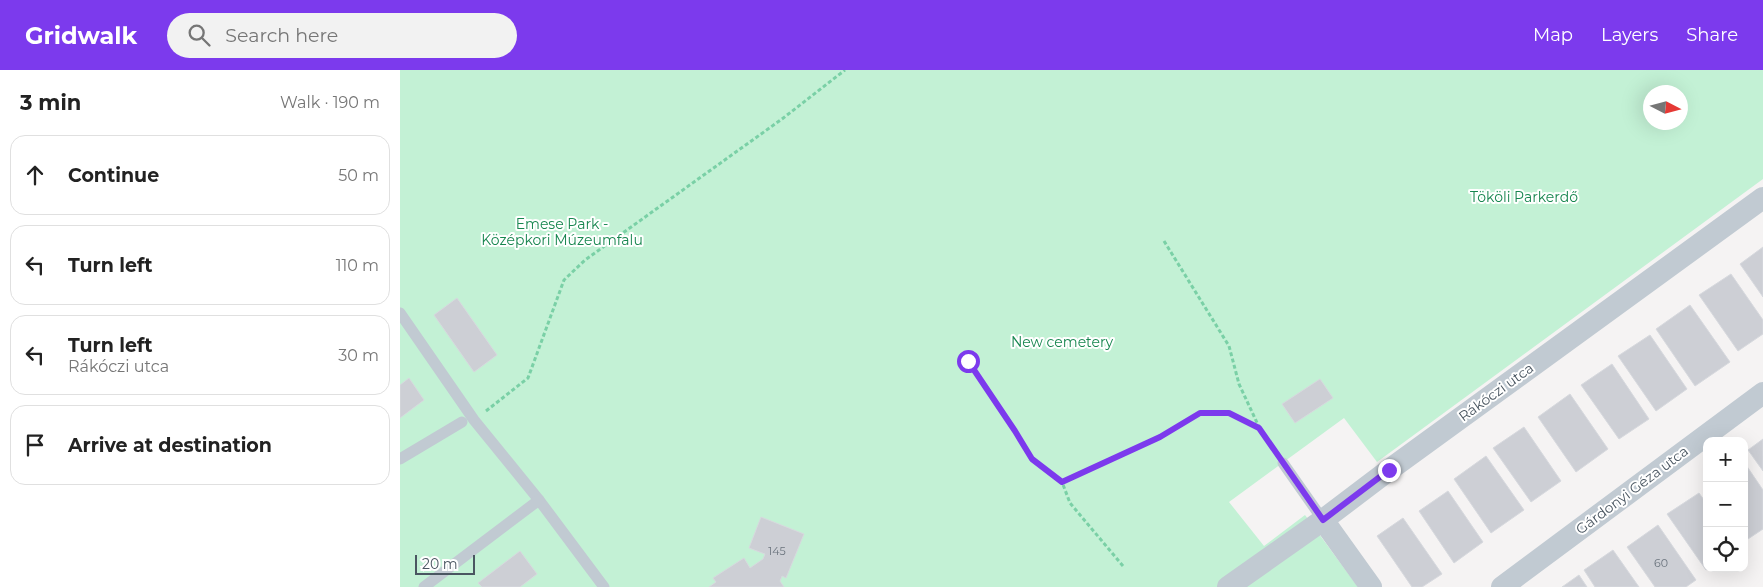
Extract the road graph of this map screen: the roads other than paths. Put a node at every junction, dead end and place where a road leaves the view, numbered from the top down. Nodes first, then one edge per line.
1 (1763, 198) edge
2 (400, 313) edge
3 (1763, 393) edge
4 (468, 421) junction
5 (400, 460) edge
6 (1283, 463) road end
7 (540, 500) junction
8 (1323, 520) junction
9 (424, 587) edge
10 (604, 587) edge
11 (1228, 587) edge
12 (1372, 587) edge
13 (1502, 587) edge

1 - 8 street, Rákóczi utca
2 - 4 lane
3 - 13 street, Gárdonyi Géza utca
4 - 5 lane
4 - 7 lane
6 - 8 lane
7 - 9 lane
7 - 10 lane
8 - 11 street, Rákóczi utca
8 - 12 street

